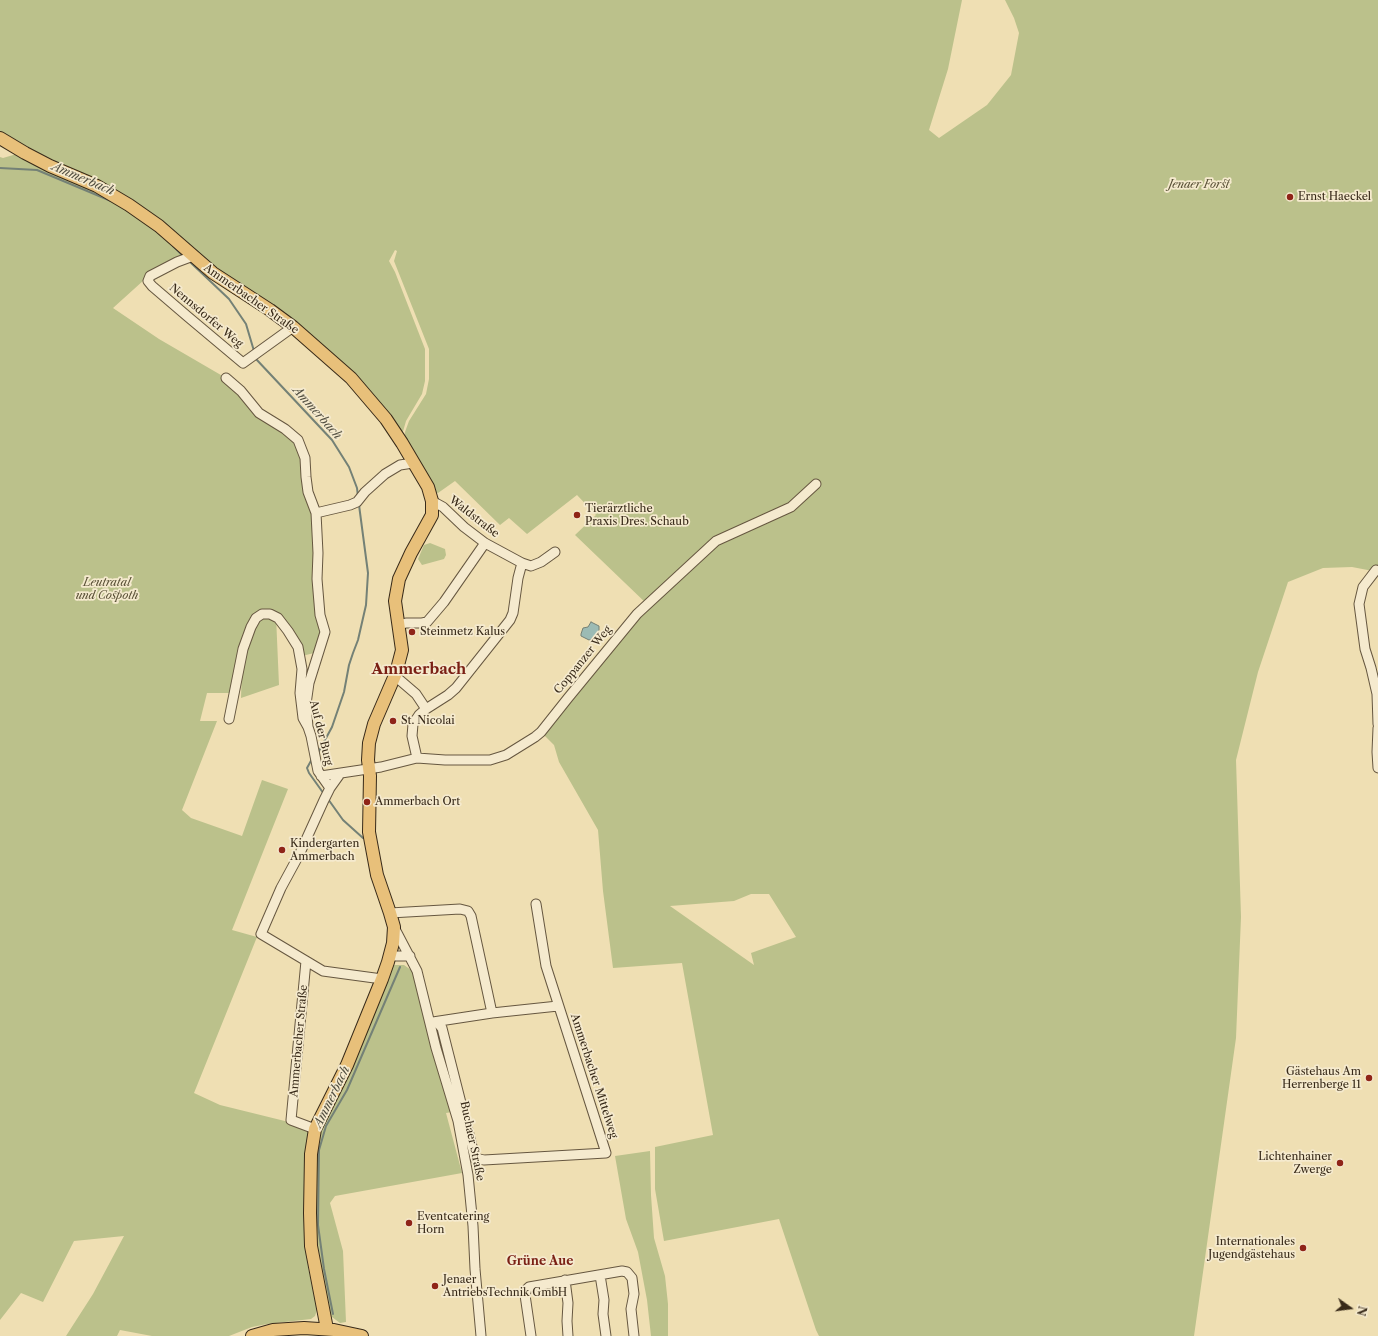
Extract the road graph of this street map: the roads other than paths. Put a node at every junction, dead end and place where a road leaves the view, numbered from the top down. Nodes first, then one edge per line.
1 (0, 138) edge
2 (193, 256) junction
3 (293, 327) junction
4 (226, 378) dead end
5 (413, 463) junction
6 (816, 484) dead end
7 (432, 501) junction
8 (316, 513) junction
9 (485, 543) junction
10 (555, 552) dead end
11 (522, 563) junction
12 (1376, 570) dead end
13 (399, 625) junction
14 (395, 676) junction
15 (426, 709) junction
16 (229, 718) dead end
17 (1378, 724) edge
18 (308, 727) junction
19 (1378, 728) edge
20 (418, 758) junction
21 (370, 768) junction
22 (1378, 768) edge
23 (340, 774) junction
24 (321, 776) junction
25 (327, 793) junction
26 (536, 904) dead end
27 (390, 914) junction
28 (394, 927) junction
29 (389, 956) junction
30 (410, 956) junction
31 (306, 961) junction
32 (382, 979) junction
33 (558, 1006) junction
34 (492, 1014) junction
35 (434, 1022) junction
36 (315, 1129) junction
37 (606, 1153) joint
38 (600, 1275) junction
39 (565, 1280) junction
40 (328, 1333) edge
41 (252, 1336) edge
42 (362, 1336) edge
43 (481, 1336) edge
44 (530, 1336) edge
45 (568, 1336) edge
46 (606, 1336) edge
47 (634, 1336) edge

1 - 2 main road, Ammerbacher Straße
2 - 3 main road, Ammerbacher Straße
2 - 3 street, Nennsdorfer Weg
3 - 5 main road, Ammerbacher Straße
4 - 8 street
5 - 7 main road, Ammerbacher Straße
5 - 8 street
6 - 20 street, Coppanzer Weg
7 - 9 street, Waldstraße
7 - 13 main road, Ammerbacher Straße
8 - 18 street
9 - 11 street, Waldstraße
9 - 13 street
10 - 11 street
11 - 15 street
12 - 17 street
13 - 14 main road, Ammerbacher Straße
14 - 15 street
14 - 21 main road, Ammerbacher Straße
15 - 20 street
16 - 18 street, Auf der Burg
18 - 24 street, Auf der Burg
19 - 22 street
20 - 21 street, Coppanzer Weg
21 - 23 street, Coppanzer Weg
21 - 27 main road, Ammerbacher Straße
23 - 24 street, Auf der Burg
23 - 25 street
24 - 25 street
25 - 31 street
26 - 33 street, Ammerbacher Mittelweg
27 - 28 main road, Ammerbacher Straße
27 - 34 street
28 - 29 main road, Ammerbacher Straße
28 - 30 street, Buchaer Straße
29 - 30 street
29 - 32 main road, Ammerbacher Straße
30 - 35 street, Buchaer Straße
31 - 32 street
31 - 36 street, Ammerbacher Straße
32 - 36 main road, Ammerbacher Straße
33 - 34 street, Ammerbacher Mittelweg
33 - 37 street, Ammerbacher Mittelweg
34 - 35 street, Ammerbacher Mittelweg
35 - 37 street, Buchaer Straße
35 - 43 street, Buchaer Straße
36 - 40 main road, Ammerbacher Straße
38 - 39 street
38 - 46 street
38 - 47 street
39 - 44 street
39 - 45 street
40 - 41 main road
40 - 42 main road

